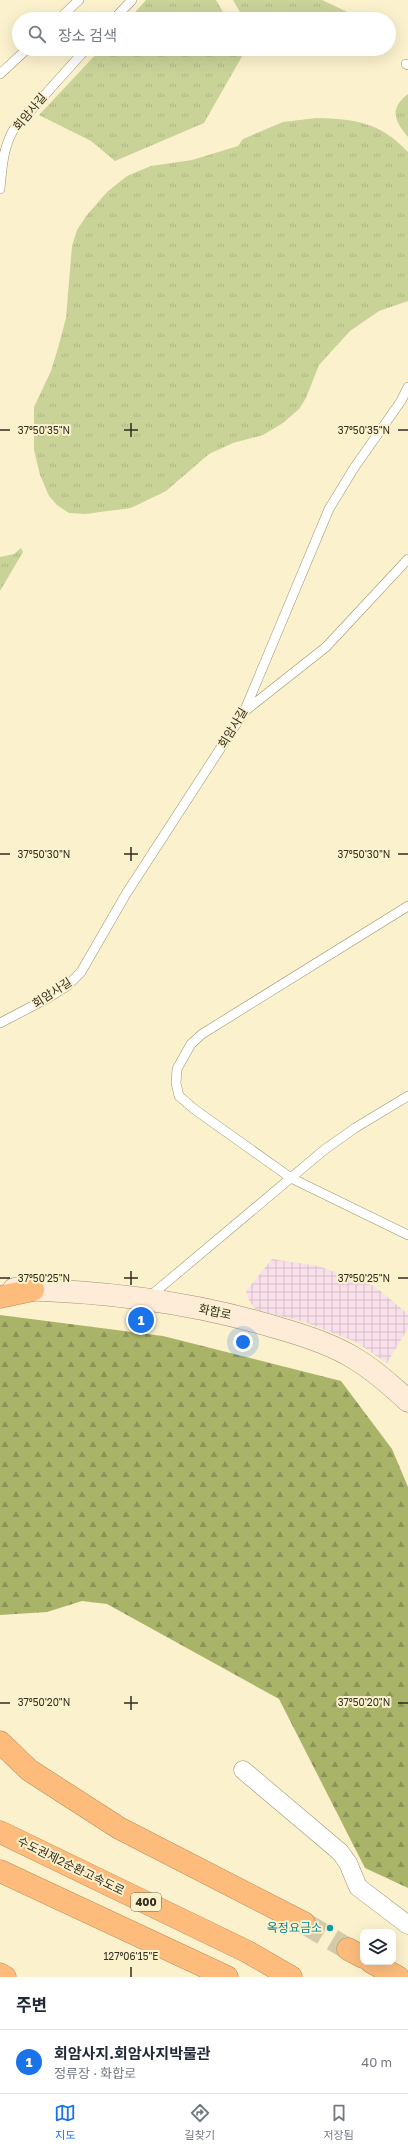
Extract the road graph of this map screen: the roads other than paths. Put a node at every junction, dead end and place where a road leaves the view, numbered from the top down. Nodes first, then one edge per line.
1 (79, 0) edge
2 (132, 0) edge
3 (66, 12) edge
4 (121, 12) edge
5 (19, 56) edge
6 (80, 56) edge
7 (0, 74) edge
8 (0, 189) edge
9 (408, 387) edge
10 (408, 559) edge
11 (244, 712) junction
12 (408, 906) edge
13 (0, 1023) edge
14 (408, 1096) edge
15 (291, 1178) junction
16 (408, 1235) edge
17 (0, 1289) edge
18 (33, 1290) junction
19 (0, 1297) edge
20 (146, 1299) junction
21 (408, 1401) edge
22 (0, 1742) edge
23 (243, 1770) dead end
24 (0, 1832) edge
25 (0, 1870) edge
26 (304, 1923) tunnel mouth
27 (408, 1925) edge
28 (377, 1965) edge
29 (0, 1974) edge
30 (5, 1977) edge
31 (227, 1977) edge
32 (291, 1977) edge
33 (398, 1977) edge

1 - 3 lane
2 - 4 lane
5 - 7 lane
6 - 8 lane, 회암사길
9 - 11 lane, 회암사길
10 - 11 lane
11 - 13 lane, 회암사길
12 - 15 lane
14 - 15 lane
15 - 16 lane
15 - 20 lane
17 - 18 main road, 화합로
18 - 19 highway
18 - 20 main road, 화합로
20 - 21 main road, 화합로
22 - 26 highway
23 - 27 street
24 - 32 highway, 수도권제2순환고속도로 / 400
25 - 31 highway
28 - 33 highway
29 - 30 highway

